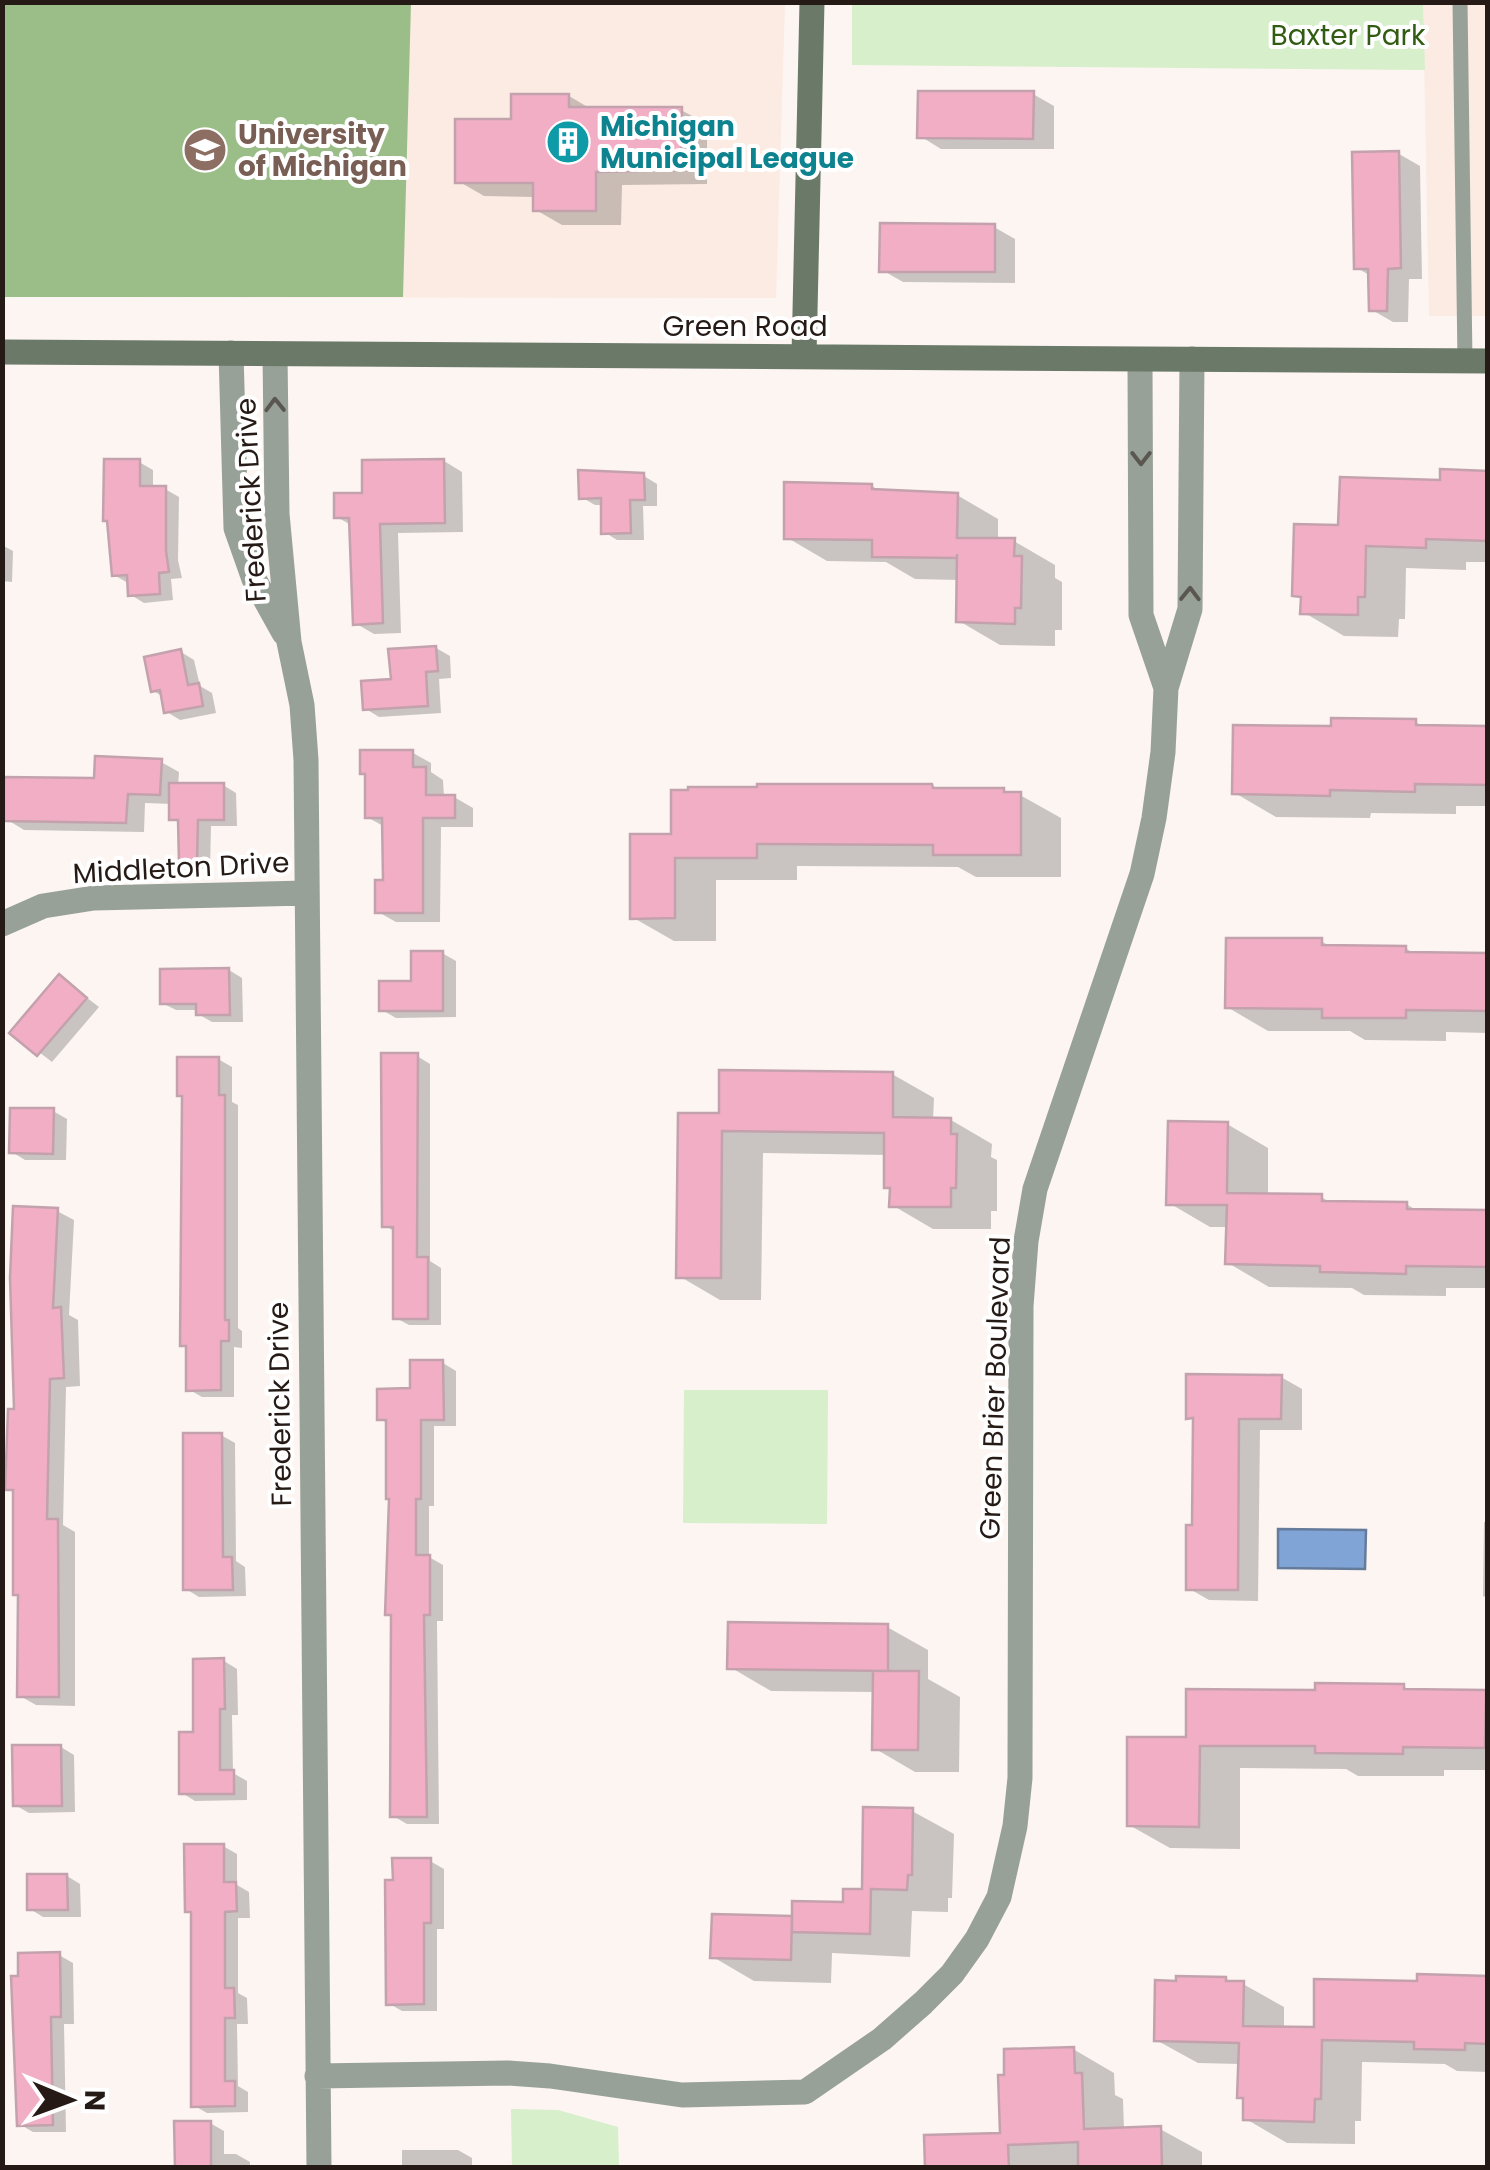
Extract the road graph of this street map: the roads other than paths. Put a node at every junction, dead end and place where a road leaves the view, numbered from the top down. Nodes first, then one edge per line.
1 (812, 2) edge
2 (1460, 2) edge
3 (2, 352) edge
4 (230, 354) junction
5 (275, 354) junction
6 (804, 356) junction
7 (1192, 359) junction
8 (1140, 360) junction
9 (1476, 361) edge
10 (288, 642) junction
11 (1166, 688) junction
12 (305, 893) junction
13 (2, 924) edge
14 (318, 2076) junction
15 (320, 2168) edge

1 - 6 street
2 - 9 lane
3 - 4 street, Green Road
4 - 5 street, Green Road
4 - 10 street, Frederick Drive
5 - 6 street, Green Road
10 -> 5 street, Frederick Drive
6 - 8 street, Green Road
7 - 8 street, Green Road
7 - 9 street, Green Road
11 -> 7 street, Green Brier Boulevard
8 -> 11 street, Green Brier Boulevard
10 - 12 street, Frederick Drive
11 - 14 street, Green Brier Boulevard
12 - 13 street, Middleton Drive
12 - 14 street, Frederick Drive
14 - 15 street, Frederick Drive

